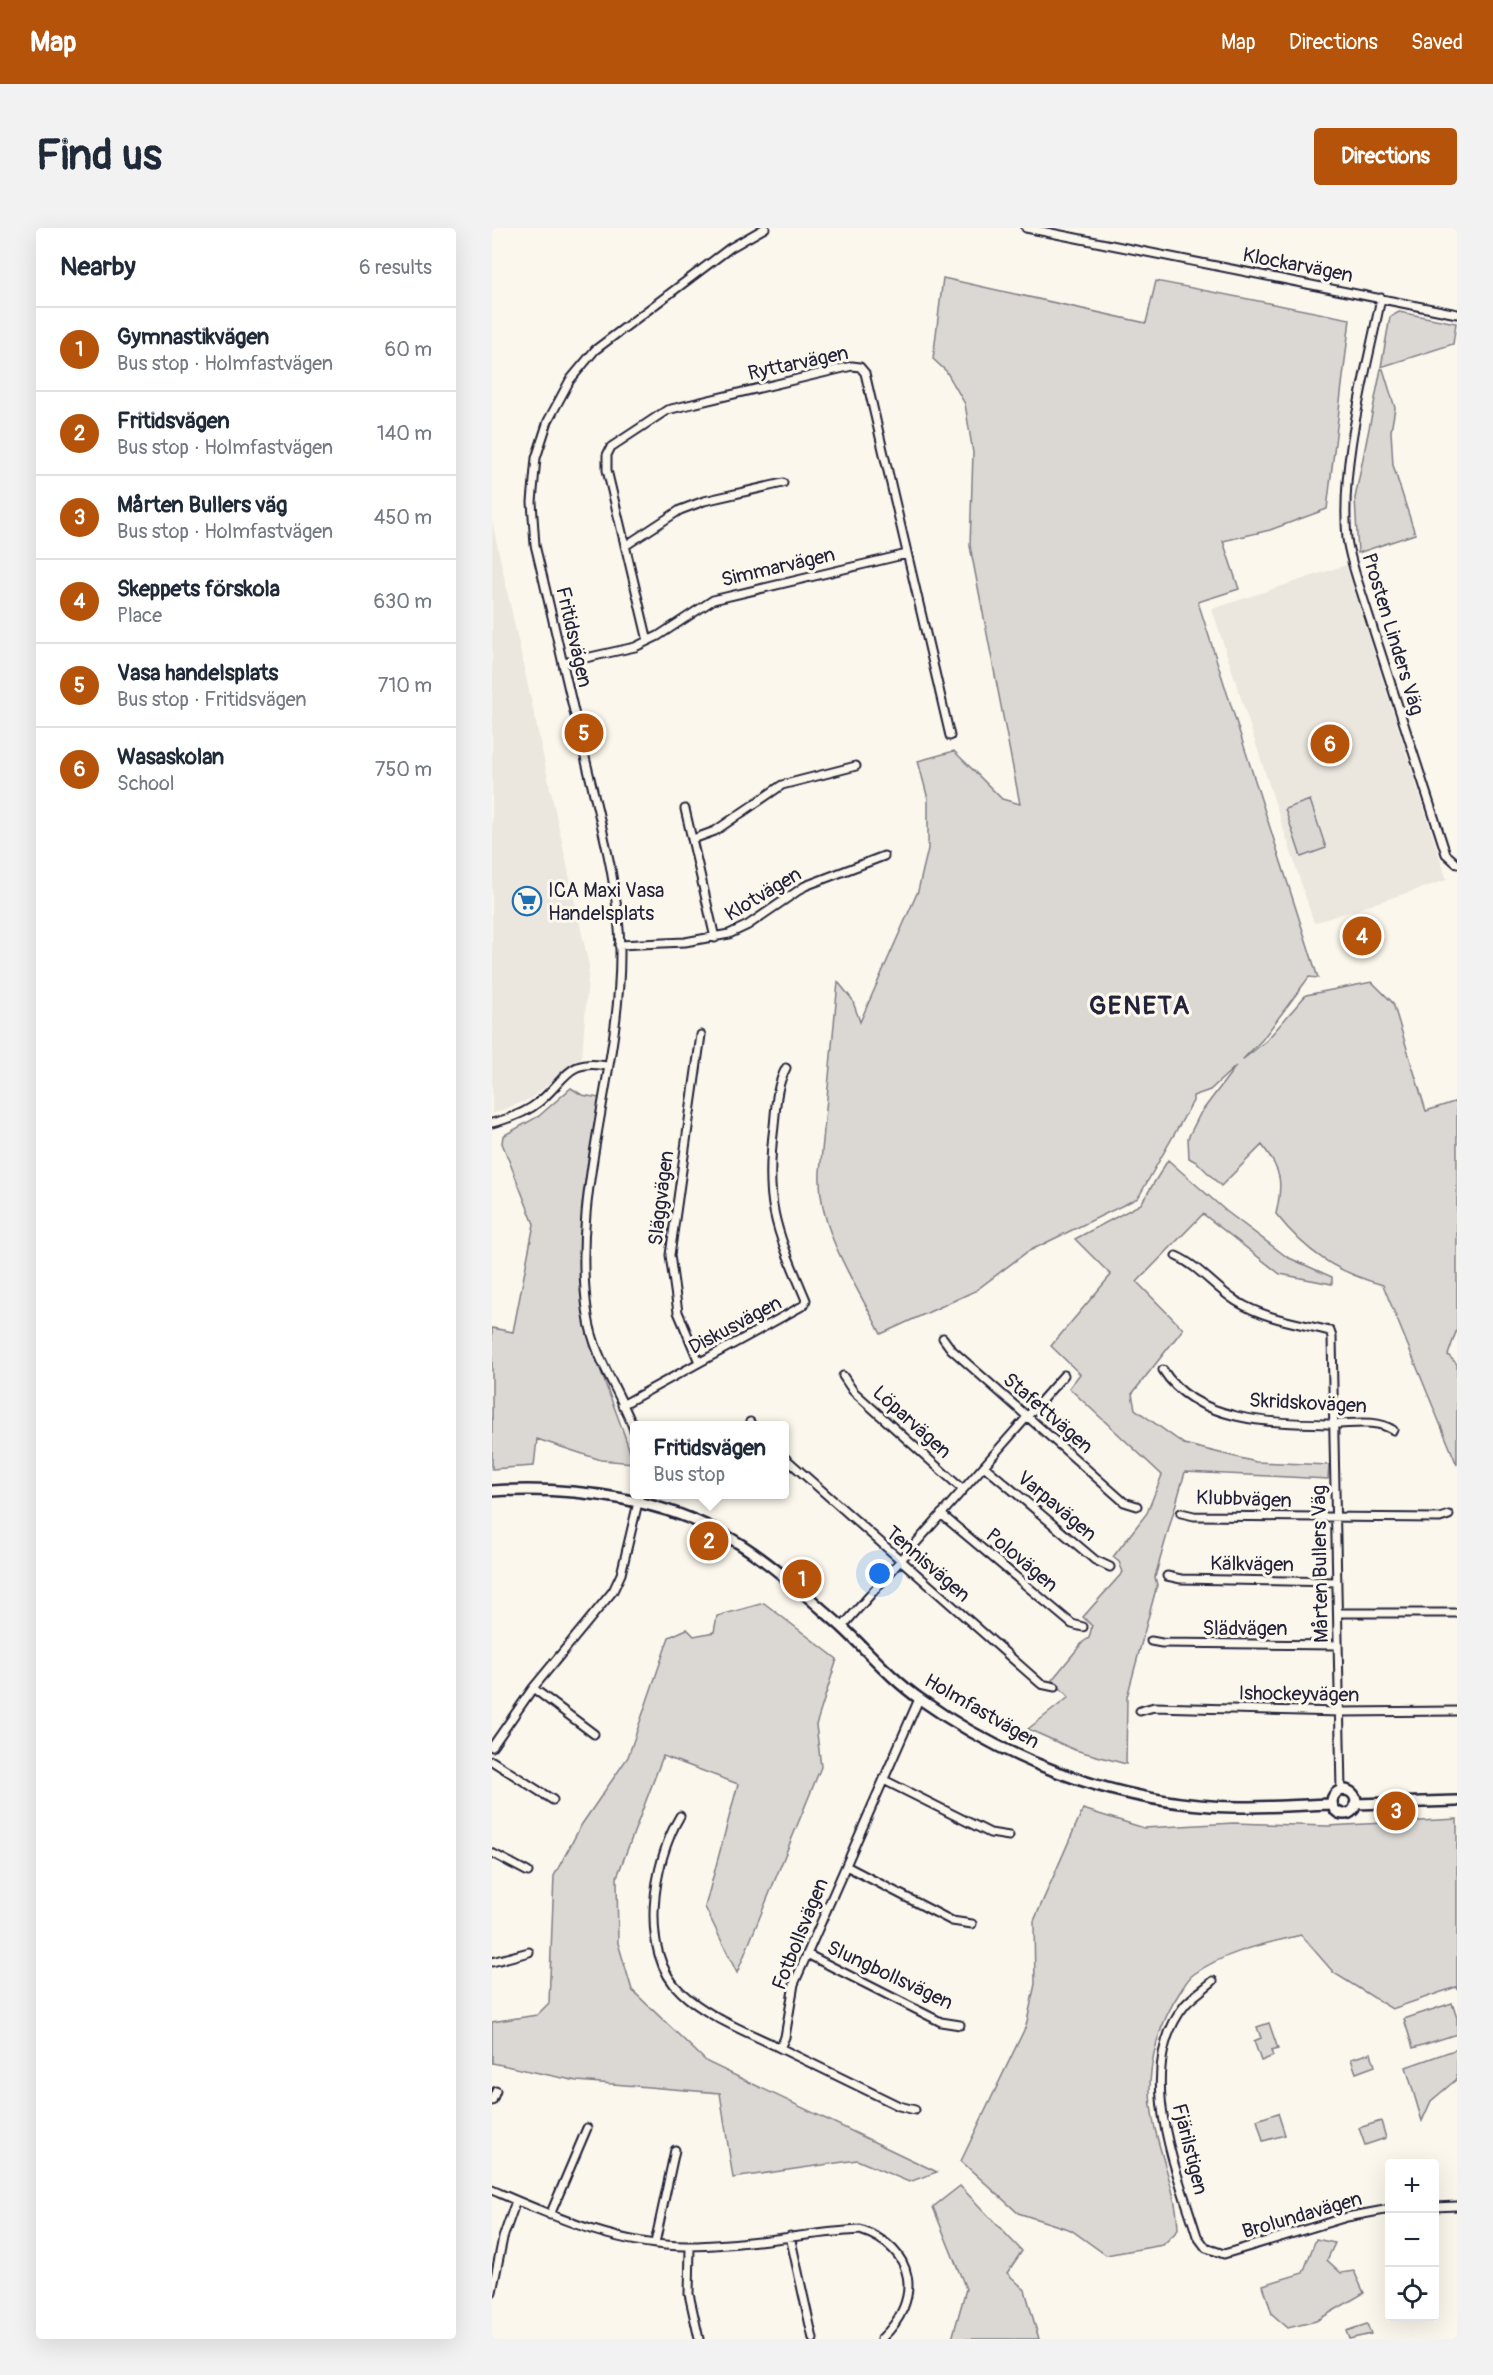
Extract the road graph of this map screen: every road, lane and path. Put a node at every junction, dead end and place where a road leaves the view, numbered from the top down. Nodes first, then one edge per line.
1 (765, 228) edge
2 (1026, 228) edge
3 (1380, 298) junction
4 (1457, 314) edge
5 (783, 483) dead end
6 (625, 546) junction
7 (907, 554) junction
8 (648, 641) junction
9 (563, 663) junction
10 (950, 736) dead end
11 (856, 766) dead end
12 (685, 809) dead end
13 (693, 839) junction
14 (884, 856) dead end
15 (1457, 864) edge
16 (715, 938) junction
17 (619, 945) junction
18 (701, 1035) dead end
19 (607, 1066) junction
20 (786, 1068) dead end
21 (492, 1123) edge
22 (1176, 1256) dead end
23 (943, 1338) dead end
24 (699, 1362) junction
25 (1163, 1370) dead end
26 (1064, 1375) dead end
27 (843, 1376) dead end
28 (622, 1405) junction
29 (1027, 1416) junction
30 (630, 1422) edge
31 (1334, 1424) junction
32 (1393, 1430) dead end
33 (789, 1461) edge
34 (984, 1466) junction
35 (962, 1489) junction
36 (492, 1491) edge
37 (630, 1497) edge
38 (640, 1499) edge
39 (642, 1499) edge
40 (1137, 1506) dead end
41 (1181, 1513) dead end
42 (941, 1514) junction
43 (1449, 1515) dead end
44 (1336, 1518) junction
45 (901, 1562) junction
46 (1110, 1567) dead end
47 (1167, 1576) dead end
48 (1337, 1582) junction
49 (1338, 1613) junction
50 (1457, 1613) edge
51 (842, 1627) junction
52 (1083, 1627) dead end
53 (1151, 1641) dead end
54 (1338, 1645) junction
55 (534, 1688) junction
56 (1055, 1688) dead end
57 (919, 1699) junction
58 (1140, 1711) dead end
59 (1457, 1711) edge
60 (1340, 1712) junction
61 (594, 1734) dead end
62 (492, 1747) edge
63 (492, 1761) edge
64 (884, 1780) junction
65 (1341, 1791) junction
66 (553, 1800) dead end
67 (1457, 1801) edge
68 (1332, 1804) junction
69 (1355, 1804) junction
70 (680, 1816) dead end
71 (1009, 1836) dead end
72 (492, 1853) edge
73 (846, 1866) junction
74 (528, 1872) dead end
75 (972, 1924) dead end
76 (529, 1952) dead end
77 (807, 1954) junction
78 (492, 1962) edge
79 (1213, 1981) dead end
80 (960, 2025) dead end
81 (780, 2048) junction
82 (496, 2091) dead end
83 (492, 2101) edge
84 (915, 2110) dead end
85 (588, 2128) dead end
86 (675, 2150) dead end
87 (492, 2190) edge
88 (516, 2201) junction
89 (1457, 2206) edge
90 (1439, 2207) edge
91 (1385, 2211) edge
92 (550, 2215) junction
93 (790, 2236) junction
94 (655, 2243) junction
95 (690, 2247) junction
96 (1224, 2254) joint
97 (492, 2292) edge
98 (699, 2339) edge
99 (813, 2339) edge
100 (881, 2339) edge

1 - 9 street, Fritidsvägen
2 - 3 street, Klockarvägen
3 - 4 street, Klockarvägen
3 - 15 street, Prosten Linders Väg
5 - 6 street
6 - 7 street, Ryttarvägen
6 - 8 street, Ryttarvägen
7 - 8 street, Simmarvägen
7 - 10 street, Ryttarvägen
8 - 9 street, Simmarvägen
9 - 17 street, Fritidsvägen
11 - 13 street
12 - 13 street
13 - 16 street
14 - 16 street, Klotvägen
16 - 17 street, Klotvägen
17 - 19 street, Fritidsvägen
18 - 24 street, Släggvägen
19 - 21 street
19 - 28 street, Fritidsvägen
20 - 24 street, Diskusvägen
22 - 31 street, Mårten Bullers Väg
23 - 29 street, Stafettvägen
24 - 28 street, Diskusvägen
25 - 31 street, Skridskovägen
26 - 29 street
27 - 35 street, Löparvägen
28 - 30 street, Fritidsvägen
29 - 34 street
29 - 40 street, Stafettvägen
31 - 32 street, Skridskovägen
31 - 44 street, Mårten Bullers Väg
33 - 45 street, Tennisvägen
34 - 35 street
34 - 46 street, Varpavägen
35 - 42 street
36 - 37 street, Holmfastvägen
38 - 55 street
39 - 51 street, Holmfastvägen
41 - 44 street, Klubbvägen
42 - 45 street
42 - 52 street, Polovägen
43 - 44 street, Klubbvägen
44 - 48 street, Mårten Bullers Väg
45 - 51 street
45 - 56 street, Tennisvägen
47 - 48 street, Kälkvägen
48 - 49 street, Mårten Bullers Väg
49 - 50 street
49 - 54 street, Mårten Bullers Väg
51 - 57 street, Holmfastvägen
53 - 54 street, Slädvägen
54 - 60 street, Mårten Bullers Väg
55 - 61 street
55 - 62 street
57 - 64 street, Fotbollsvägen
57 - 68 street, Holmfastvägen
58 - 60 street, Ishockeyvägen
59 - 60 street, Ishockeyvägen
60 - 65 street, Mårten Bullers Väg
63 - 66 street
64 - 71 street
64 - 73 street, Fotbollsvägen
65 - 68 street
65 - 69 street
67 - 69 street
68 - 69 street
70 - 81 street
72 - 74 street
73 - 75 street
73 - 77 street, Fotbollsvägen
76 - 78 street
77 - 80 street, Slungbollsvägen
77 - 81 street, Fotbollsvägen
79 - 96 street, Fjärilstigen
81 - 84 street
82 - 83 street
85 - 92 street
86 - 94 street
87 - 88 street
88 - 92 street
88 - 97 street
89 - 90 street
91 - 96 street, Brolundavägen
92 - 94 street
93 - 95 street
93 - 99 street
93 - 100 street
94 - 95 street
95 - 98 street

